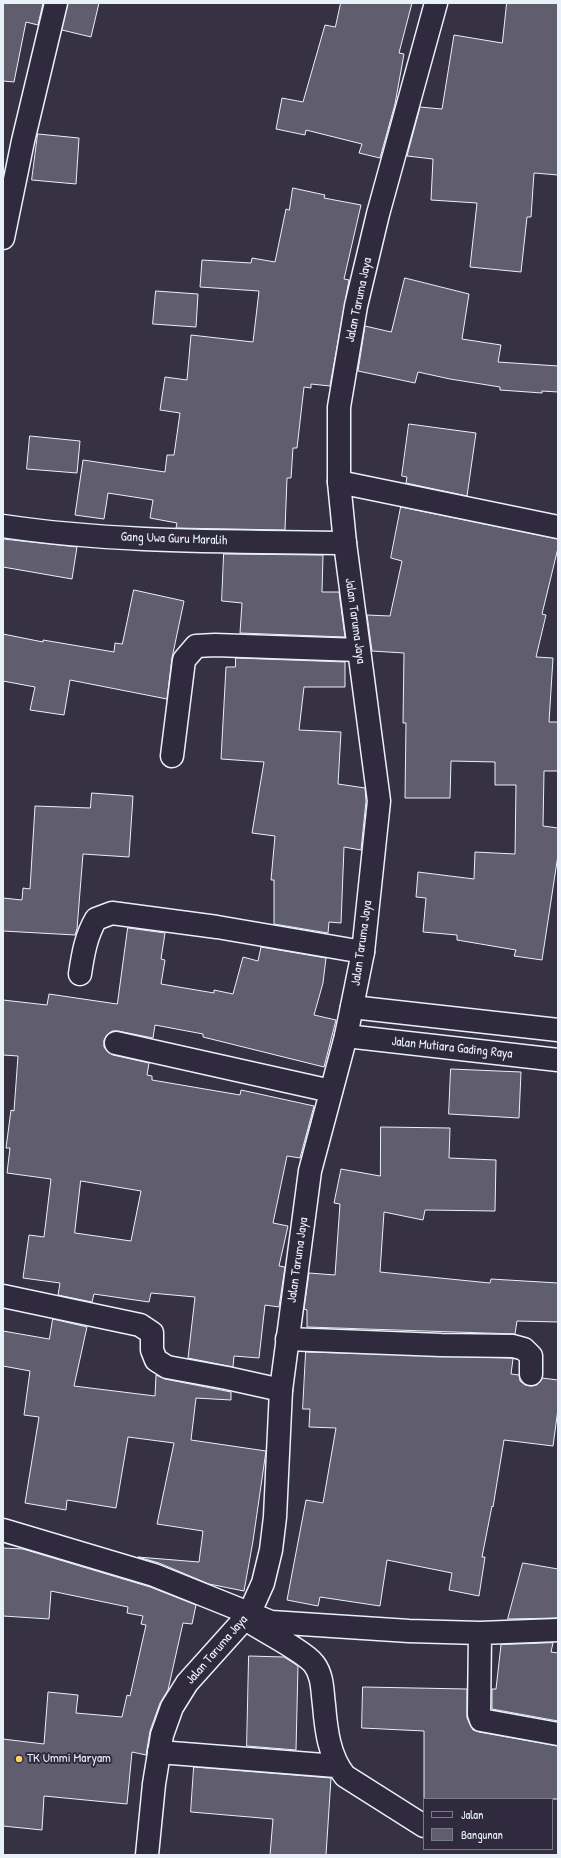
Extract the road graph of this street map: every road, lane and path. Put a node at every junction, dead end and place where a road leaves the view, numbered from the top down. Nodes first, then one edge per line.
1 (56, 3) edge
2 (436, 3) edge
3 (3, 238) edge
4 (339, 482) junction
5 (3, 526) edge
6 (558, 527) edge
7 (345, 543) junction
8 (359, 650) junction
9 (172, 756) dead end
10 (363, 952) junction
11 (80, 974) dead end
12 (352, 1007) junction
13 (557, 1030) edge
14 (346, 1036) junction
15 (116, 1043) dead end
16 (556, 1060) edge
17 (331, 1091) junction
18 (3, 1296) edge
19 (287, 1339) junction
20 (531, 1374) dead end
21 (280, 1390) junction
22 (3, 1530) edge
23 (247, 1616) junction
24 (558, 1630) edge
25 (480, 1633) junction
26 (558, 1734) edge
27 (159, 1752) junction
28 (336, 1766) junction
29 (423, 1825) edge
30 (146, 1855) edge

1 - 3 street
2 - 4 street, Jalan Taruma Jaya
4 - 6 street
4 - 7 street, Jalan Taruma Jaya
5 - 7 street, Gang Uwa Guru Maralih
7 - 8 street, Jalan Taruma Jaya
8 - 9 street
8 - 10 street, Jalan Taruma Jaya
10 - 11 street
10 - 12 street, Jalan Taruma Jaya
12 - 13 street
12 - 14 street, Jalan Taruma Jaya
13 - 16 street
14 - 16 street, Jalan Mutiara Gading Raya
14 - 17 street, Jalan Taruma Jaya
15 - 17 street
17 - 19 street, Jalan Taruma Jaya
18 - 21 street
19 - 20 street
19 - 21 street, Jalan Taruma Jaya
21 - 23 street, Jalan Taruma Jaya
22 - 23 street
23 - 25 street
23 - 27 street, Jalan Taruma Jaya
23 - 28 street
24 - 25 street
25 - 26 street
27 - 28 street
27 - 30 street, Jalan Taruma Jaya
28 - 29 street

